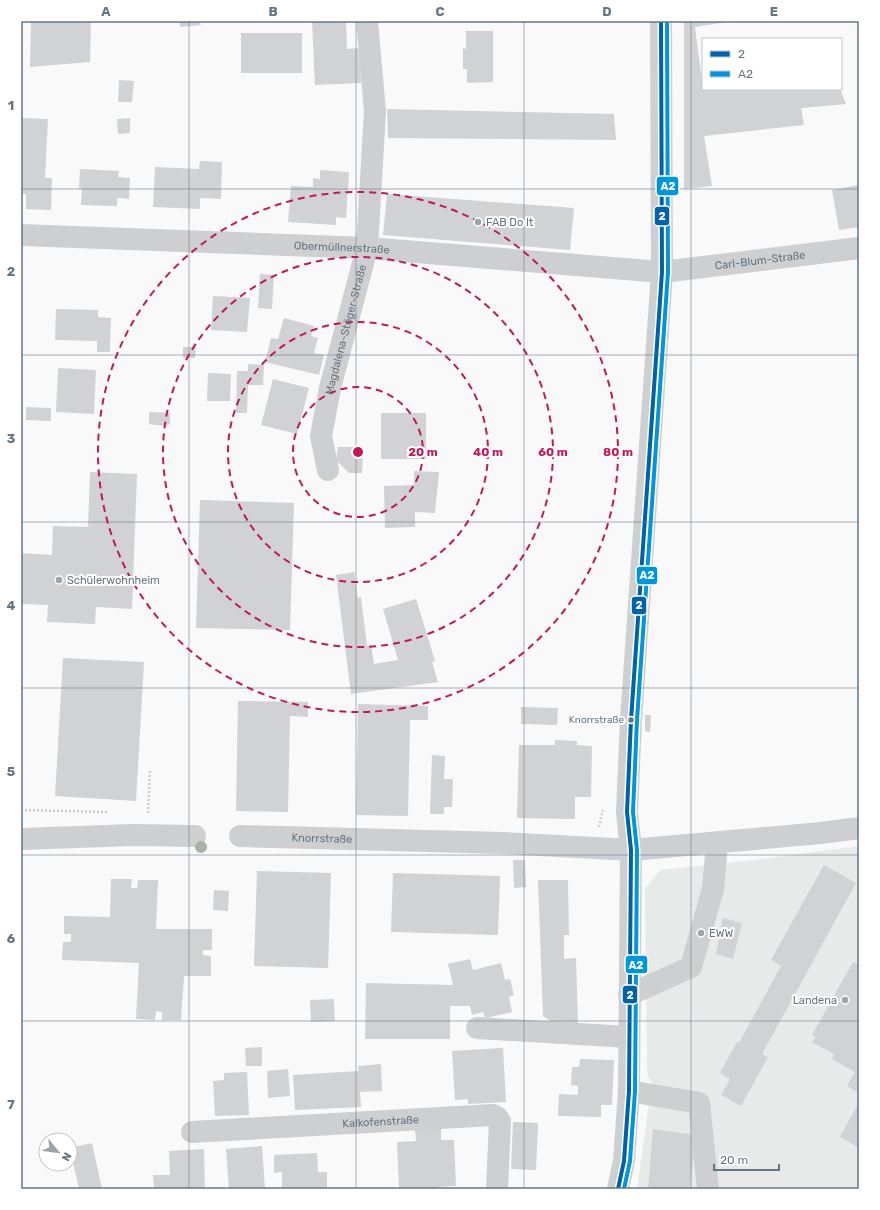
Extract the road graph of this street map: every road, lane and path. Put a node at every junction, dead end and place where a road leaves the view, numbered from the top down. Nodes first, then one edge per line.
1 (367, 21) edge
2 (661, 21) edge
3 (21, 235) edge
4 (367, 248) junction
5 (859, 248) edge
6 (662, 272) junction
7 (328, 470) dead end
8 (150, 769) dead end
9 (148, 813) dead end
10 (859, 828) edge
11 (196, 836) dead end
12 (240, 836) dead end
13 (21, 839) edge
14 (717, 843) junction
15 (631, 850) junction
16 (629, 996) junction
17 (477, 1028) dead end
18 (628, 1037) junction
19 (629, 1091) junction
20 (192, 1132) dead end
21 (497, 1189) edge
22 (618, 1189) edge
23 (708, 1189) edge

1 - 4 street, Magdalena-Stöger-Straße
2 - 6 street
3 - 4 street, Obermüllnerstraße
4 - 6 street, Obermüllnerstraße
4 - 7 street, Magdalena-Stöger-Straße
5 - 6 street, Carl-Blum-Straße
6 - 15 street
8 - 9 path
10 - 14 street, Knorrstraße
11 - 13 street
12 - 15 street, Knorrstraße
14 - 15 street, Knorrstraße
14 - 16 street
15 - 16 street
16 - 18 street
17 - 18 street
18 - 19 street
19 - 22 street
19 - 23 street
20 - 21 street, Kalkofenstraße

